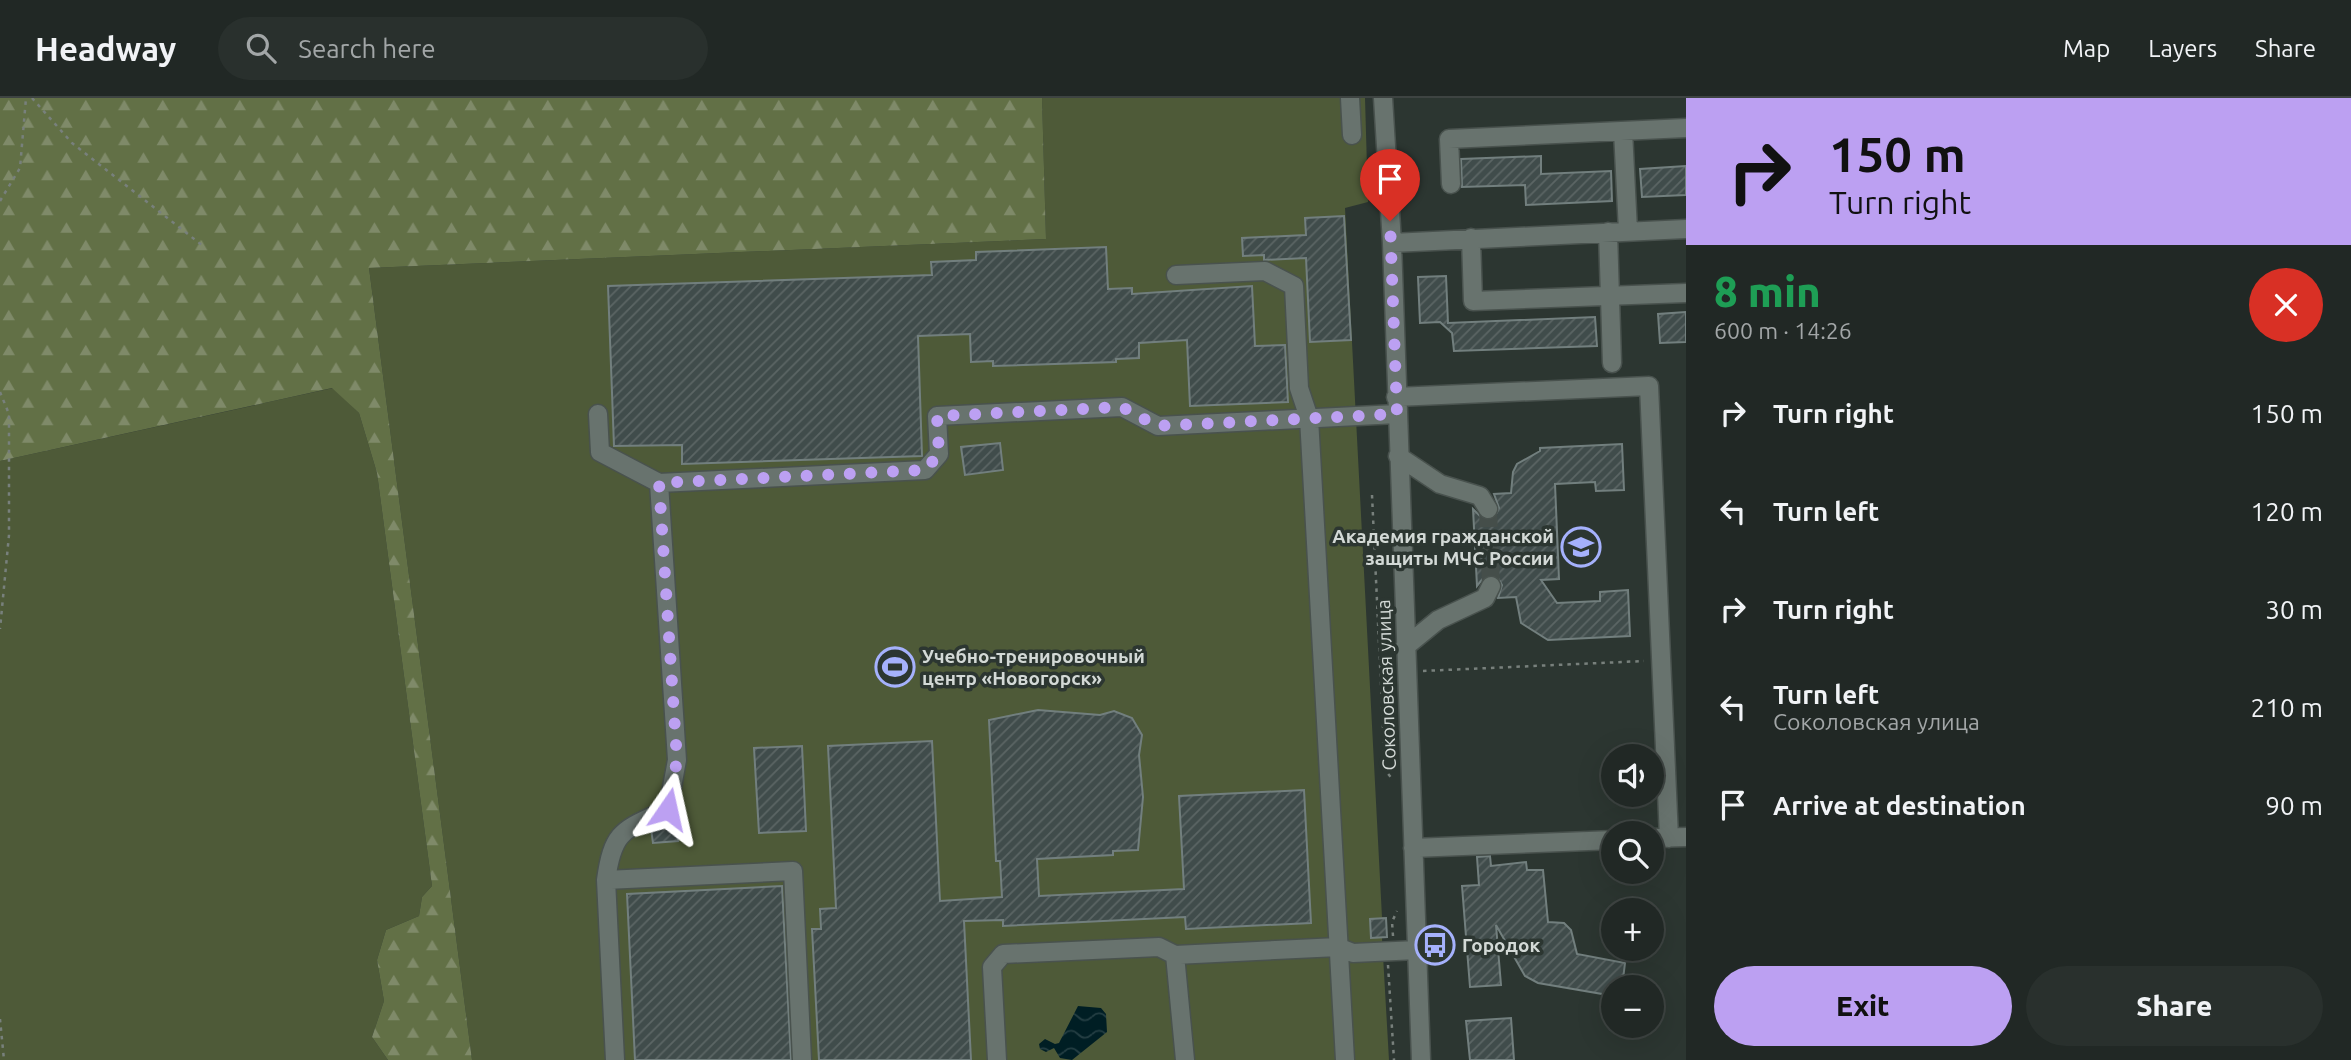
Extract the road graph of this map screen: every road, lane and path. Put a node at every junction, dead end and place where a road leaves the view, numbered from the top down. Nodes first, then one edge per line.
1 (26, 98) edge
2 (32, 98) edge
3 (1350, 98) edge
4 (1383, 98) edge
5 (1686, 128) edge
6 (1623, 131) junction
7 (1352, 135) dead end
8 (1451, 184) dead end
9 (0, 201) edge
10 (1686, 229) edge
11 (1628, 231) junction
12 (1608, 232) junction
13 (1471, 238) junction
14 (1392, 243) junction
15 (203, 246) dead end
16 (1176, 275) dead end
17 (1686, 293) edge
18 (1610, 296) junction
19 (1612, 363) dead end
20 (0, 392) edge
21 (1396, 406) junction
22 (598, 414) dead end
23 (1309, 418) junction
24 (1398, 456) junction
25 (659, 483) junction
26 (1372, 495) dead end
27 (1488, 509) dead end
28 (1491, 586) dead end
29 (0, 629) edge
30 (1405, 647) junction
31 (1661, 660) junction
32 (1417, 672) dead end
33 (1393, 780) dead end
34 (1669, 838) edge
35 (1601, 841) edge
36 (1413, 848) junction
37 (606, 880) junction
38 (1398, 911) dead end
39 (1338, 947) junction
40 (1417, 950) junction
41 (1387, 951) junction
42 (1175, 955) junction
43 (0, 1019) edge
44 (4, 1060) edge
45 (615, 1060) edge
46 (802, 1060) edge
47 (997, 1060) edge
48 (1185, 1060) edge
49 (1345, 1060) edge
50 (1394, 1060) edge
51 (1421, 1060) edge

1 - 9 path
2 - 15 path
3 - 7 street
4 - 14 street, Соколовская улица
5 - 6 street
6 - 8 street
6 - 11 street
10 - 11 street
11 - 12 street
12 - 13 street
12 - 18 street
13 - 14 street
13 - 18 street
14 - 21 street, Соколовская улица
16 - 23 street
17 - 18 street
18 - 19 street
20 - 29 path
21 - 23 street
21 - 24 street, Соколовская улица
21 - 31 street
22 - 25 street
23 - 25 street
23 - 39 street
24 - 27 street
24 - 30 street, Соколовская улица
25 - 37 street
26 - 33 path
28 - 30 street
30 - 36 street, Соколовская улица
31 - 32 path
31 - 34 street
35 - 36 street
36 - 40 street, Соколовская улица
37 - 45 street
37 - 46 street
38 - 41 path
39 - 41 street
39 - 42 street
39 - 49 street
40 - 41 street
40 - 51 street, Соколовская улица
41 - 50 path
42 - 47 street
42 - 48 street
43 - 44 path

